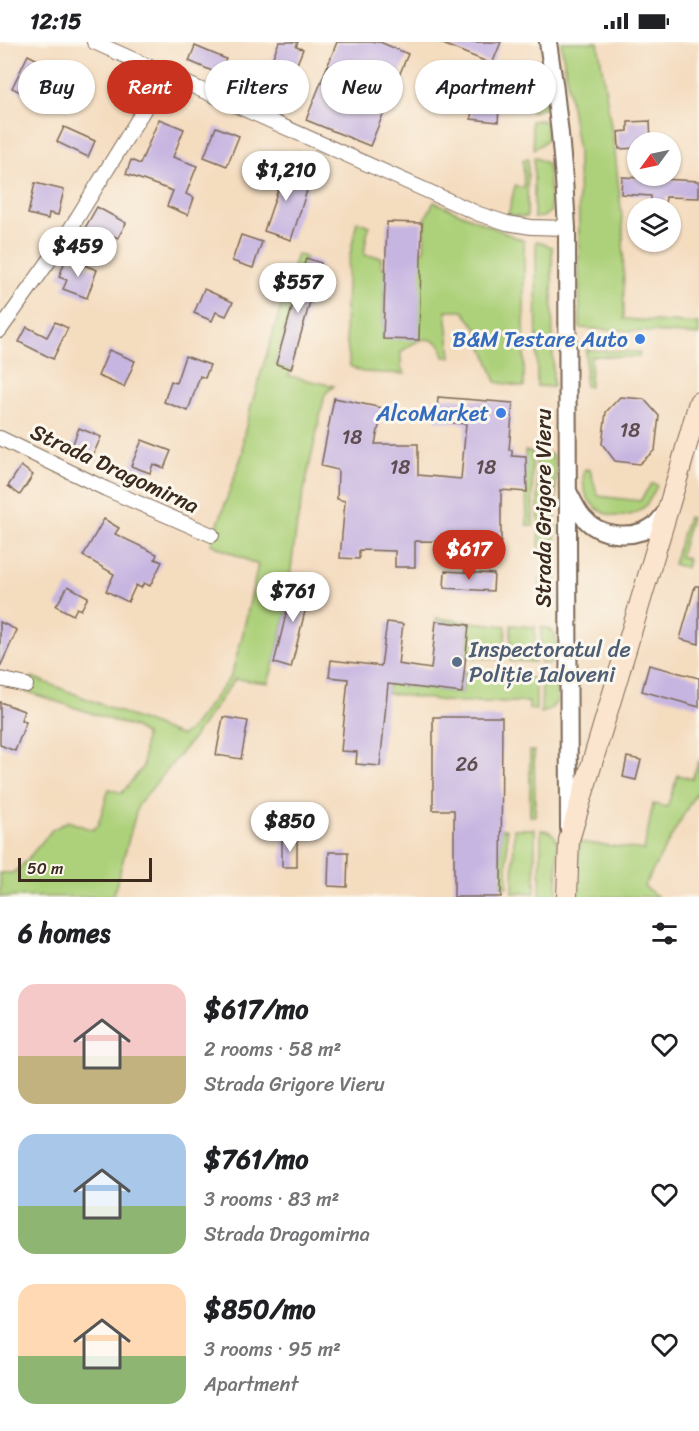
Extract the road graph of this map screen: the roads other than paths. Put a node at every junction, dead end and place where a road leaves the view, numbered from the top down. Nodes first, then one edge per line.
1 (94, 42) edge
2 (548, 42) edge
3 (134, 60) edge
4 (193, 86) edge
5 (142, 114) edge
6 (567, 228) junction
7 (0, 330) edge
8 (699, 402) edge
9 (0, 438) edge
10 (568, 492) junction
11 (669, 509) junction
12 (212, 536) dead end
13 (0, 679) edge
14 (26, 685) dead end
15 (569, 840) junction
16 (567, 897) edge

1 - 3 street
2 - 6 street, Strada Grigore Vieru
4 - 6 street
5 - 7 street
6 - 10 street, Strada Grigore Vieru
8 - 11 main road
9 - 12 street, Strada Dragomirna
10 - 11 street
10 - 15 street, Strada Grigore Vieru
11 - 15 main road
13 - 14 street
15 - 16 main road, Strada Grigore Vieru

